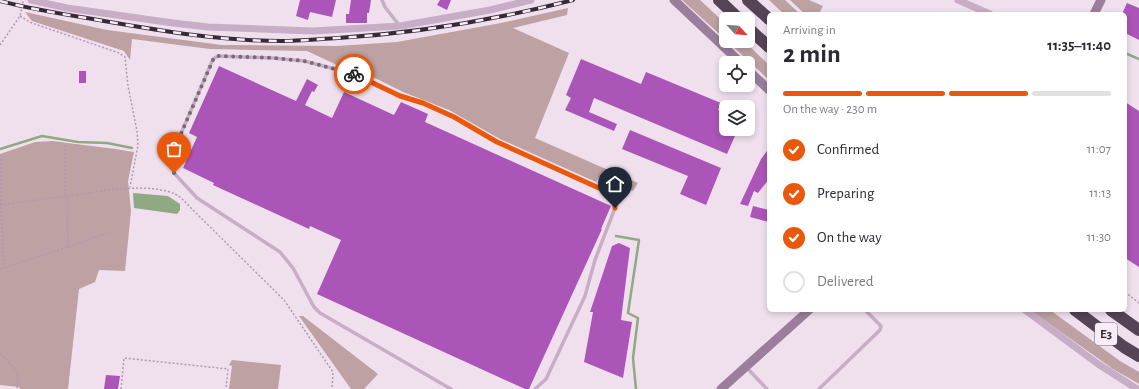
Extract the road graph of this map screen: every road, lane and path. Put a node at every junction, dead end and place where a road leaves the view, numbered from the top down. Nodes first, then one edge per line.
1 (23, 0) edge
2 (32, 0) edge
3 (382, 0) edge
4 (531, 0) edge
5 (674, 0) edge
6 (719, 0) edge
7 (748, 0) edge
8 (958, 0) edge
9 (1101, 0) edge
10 (732, 12) edge
11 (985, 12) edge
12 (1095, 12) edge
13 (20, 16) junction
14 (767, 17) edge
15 (400, 26) junction
16 (755, 34) edge
17 (0, 45) edge
18 (767, 45) edge
19 (734, 56) edge
20 (755, 77) edge
21 (767, 88) edge
22 (65, 145) dead end
23 (1, 155) dead end
24 (130, 188) junction
25 (66, 196) junction
26 (1, 205) edge
27 (107, 233) dead end
28 (68, 247) junction
29 (4, 268) junction
30 (0, 269) edge
31 (1127, 293) edge
32 (1139, 302) edge
33 (807, 312) edge
34 (867, 312) edge
35 (1028, 312) edge
36 (1078, 312) edge
37 (1114, 312) edge
38 (1139, 330) edge
39 (0, 353) edge
40 (1139, 356) edge
41 (746, 367) junction
42 (17, 389) edge
43 (120, 389) edge
44 (226, 389) edge
45 (332, 389) edge
46 (450, 389) edge
47 (535, 389) edge
48 (721, 389) edge
49 (767, 389) edge
50 (819, 389) edge
51 (1137, 389) edge

1 - 13 path
2 - 15 street
3 - 15 lane
4 - 15 street
5 - 19 main road
6 - 10 highway
7 - 14 highway
8 - 11 street
9 - 12 main road
13 - 17 path
13 - 24 path
16 - 18 highway
20 - 21 main road
22 - 25 path
23 - 26 path
24 - 25 path
24 - 45 path
25 - 26 path
25 - 28 path
26 - 29 path
27 - 28 path
28 - 29 path
29 - 30 path
31 - 32 path
33 - 41 main road
34 - 50 lane
35 - 51 street
36 - 40 highway, E3
37 - 38 highway, E3
39 - 42 path
41 - 48 main road
41 - 49 lane
43 - 44 path
46 - 47 lane

